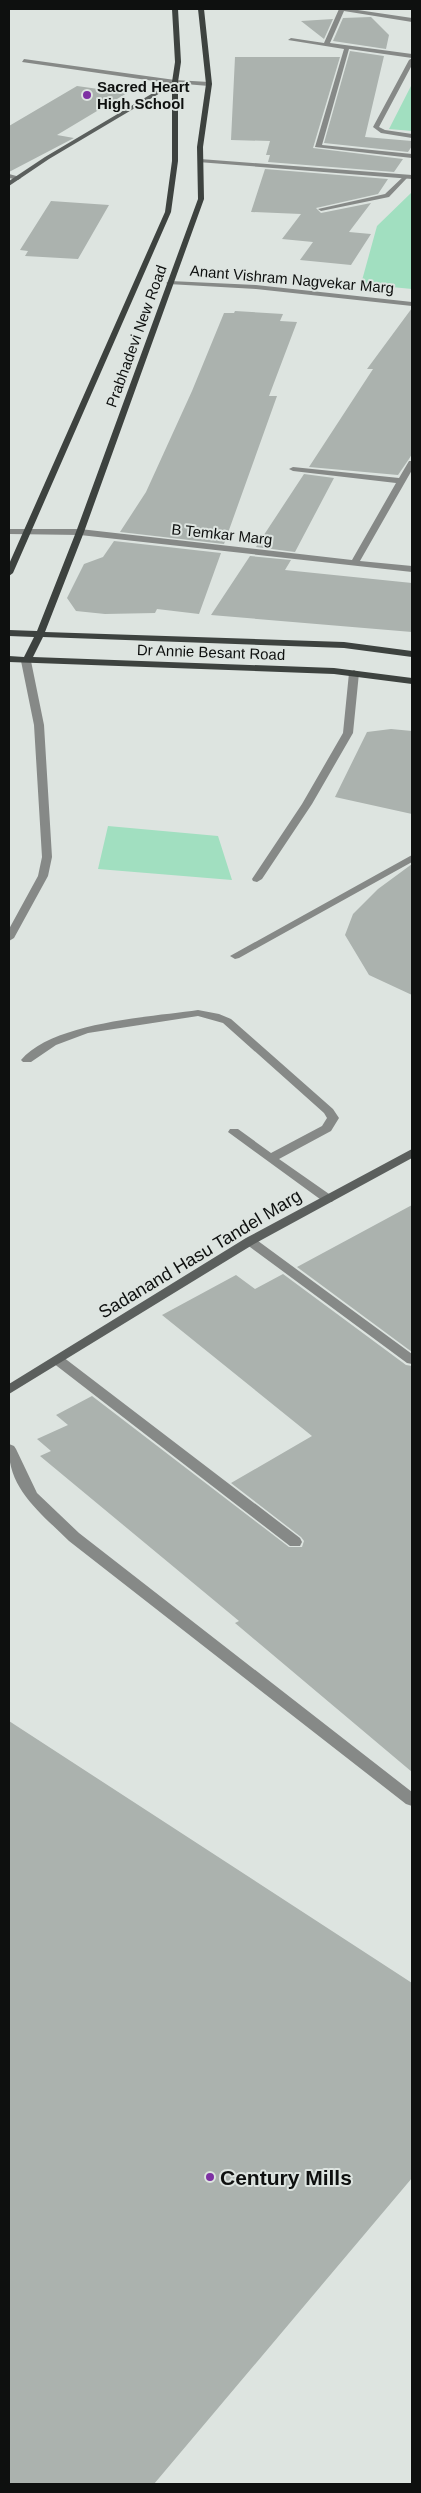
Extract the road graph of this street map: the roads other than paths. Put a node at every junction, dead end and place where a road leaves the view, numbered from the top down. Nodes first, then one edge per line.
1 (175, 9) edge
2 (201, 9) edge
3 (342, 9) edge
4 (412, 20) edge
5 (291, 40) dead end
6 (326, 45) junction
7 (347, 48) junction
8 (412, 58) edge
9 (24, 61) dead end
10 (175, 82) junction
11 (208, 84) junction
12 (412, 136) edge
13 (412, 156) edge
14 (200, 161) junction
15 (9, 176) edge
16 (408, 177) edge
17 (18, 178) junction
18 (9, 184) edge
19 (321, 209) dead end
20 (170, 283) junction
21 (412, 304) edge
22 (412, 463) edge
23 (293, 469) dead end
24 (402, 481) junction
25 (9, 532) edge
26 (28, 532) junction
27 (80, 532) junction
28 (355, 562) junction
29 (412, 568) edge
30 (9, 573) edge
31 (9, 633) edge
32 (40, 634) junction
33 (412, 654) edge
34 (9, 659) edge
35 (26, 660) junction
36 (354, 674) junction
37 (412, 681) edge
38 (412, 858) edge
39 (257, 879) dead end
40 (9, 938) edge
41 (236, 956) dead end
42 (27, 1060) dead end
43 (234, 1132) dead end
44 (412, 1153) edge
45 (270, 1158) junction
46 (328, 1199) junction
47 (250, 1241) junction
48 (58, 1360) junction
49 (412, 1360) edge
50 (9, 1390) edge
51 (9, 1449) edge
52 (295, 1542) dead end
53 (411, 1798) edge

1 - 10 main road, Prabhadevi New Road
2 - 11 main road, Prabhadevi New Road
3 - 4 street
3 - 6 street
5 - 6 street
6 - 7 street
7 - 8 street
7 - 13 street
8 - 12 street
9 - 10 street
10 - 11 street
10 - 17 street
10 - 26 main road, Prabhadevi New Road
11 - 14 main road, Prabhadevi New Road
14 - 16 street
14 - 20 main road, Prabhadevi New Road
15 - 17 street
16 - 19 street
17 - 18 street
20 - 21 street, Anant Vishram Nagvekar Marg
20 - 27 main road, Prabhadevi New Road
22 - 24 street
23 - 24 street
24 - 28 street
25 - 26 street, B Temkar Marg
26 - 27 street, B Temkar Marg
26 - 30 main road, Prabhadevi New Road
27 - 28 street, B Temkar Marg
27 - 32 main road, Prabhadevi New Road
28 - 29 street, B Temkar Marg
31 - 32 main road, Dr Annie Besant Road
32 - 33 main road, Dr Annie Besant Road
32 - 35 main road, Prabhadevi New Road
34 - 35 main road, Dr Annie Besant Road
35 - 36 main road, Dr Annie Besant Road
35 - 40 street
36 - 37 main road, Dr Annie Besant Road
36 - 39 street
38 - 41 street
42 - 45 street
43 - 45 street
44 - 46 street, Sadanand Hasu Tandel Marg
45 - 46 street
46 - 47 street, Sadanand Hasu Tandel Marg
47 - 48 street, Sadanand Hasu Tandel Marg
47 - 49 street
48 - 50 street, Sadanand Hasu Tandel Marg
48 - 52 street
51 - 53 street

